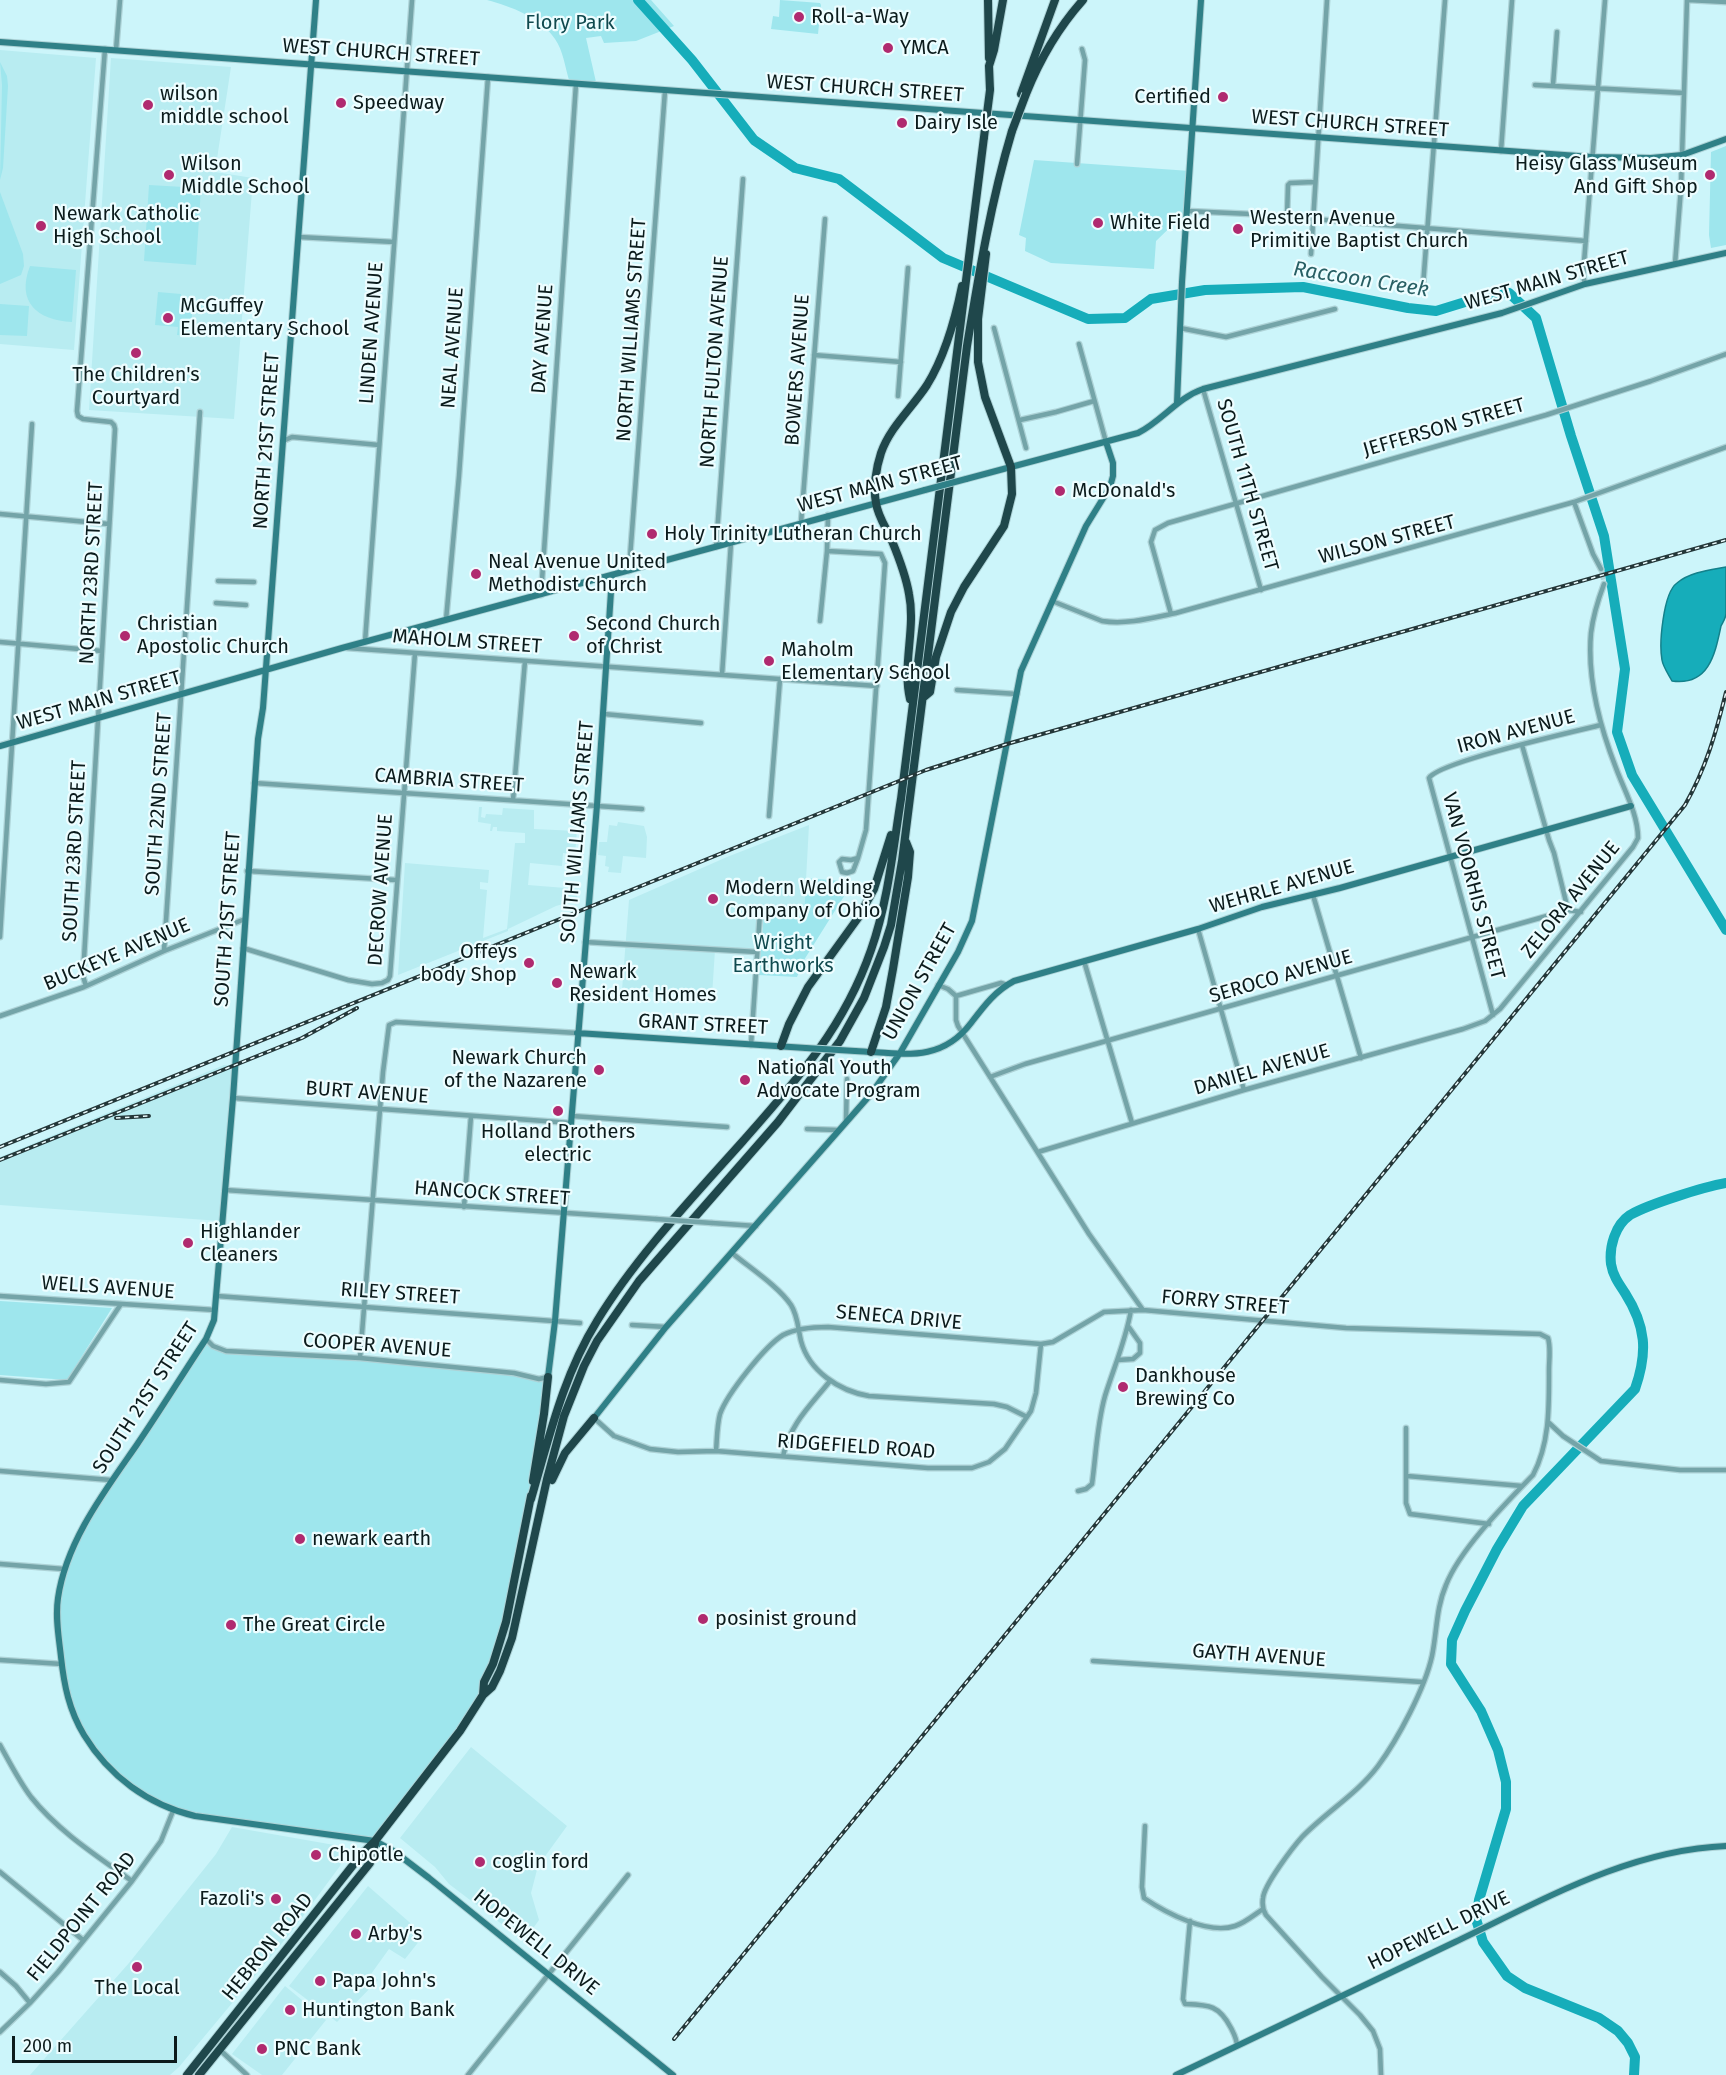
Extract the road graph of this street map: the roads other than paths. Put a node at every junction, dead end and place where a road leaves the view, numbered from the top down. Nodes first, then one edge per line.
1 (120, 0) edge
2 (316, 0) edge
3 (412, 0) edge
4 (988, 0) edge
5 (1003, 0) edge
6 (1055, 0) edge
7 (1083, 0) edge
8 (1201, 0) edge
9 (1327, 0) edge
10 (1445, 0) edge
11 (1512, 0) edge
12 (1605, 0) edge
13 (1687, 0) edge
14 (1726, 2) edge
15 (1557, 32) dead end
16 (0, 42) edge
17 (105, 49) junction
18 (1082, 49) dead end
19 (116, 50) junction
20 (312, 64) junction
21 (989, 66) junction
22 (407, 71) junction
23 (488, 77) junction
24 (576, 84) junction
25 (1535, 85) dead end
26 (1553, 85) junction
27 (1598, 88) junction
28 (665, 91) junction
29 (1684, 93) junction
30 (1023, 94) junction
31 (1081, 121) junction
32 (1192, 129) junction
33 (1318, 138) junction
34 (1726, 139) edge
35 (1433, 146) junction
36 (1501, 151) junction
37 (1682, 155) junction
38 (1592, 157) junction
39 (1077, 164) dead end
40 (743, 179) dead end
41 (1314, 182) junction
42 (1187, 211) junction
43 (1287, 217) junction
44 (825, 219) dead end
45 (1312, 219) junction
46 (1427, 229) junction
47 (299, 237) junction
48 (1586, 241) junction
49 (394, 242) junction
50 (1726, 253) edge
51 (1311, 254) dead end
52 (1675, 264) junction
53 (908, 268) dead end
54 (1585, 284) junction
55 (1423, 286) dead end
56 (964, 288) junction
57 (978, 294) junction
58 (1335, 309) dead end
59 (994, 328) dead end
60 (1180, 328) junction
61 (1079, 344) dead end
62 (1726, 354) edge
63 (814, 355) junction
64 (901, 362) junction
65 (1203, 389) junction
66 (898, 396) dead end
67 (1094, 401) junction
68 (1177, 403) junction
69 (200, 412) dead end
70 (1020, 420) junction
71 (32, 424) dead end
72 (283, 441) junction
73 (1106, 442) junction
74 (379, 445) junction
75 (1726, 447) edge
76 (1026, 448) dead end
77 (1011, 467) junction
78 (875, 502) junction
79 (1574, 502) junction
80 (1236, 503) junction
81 (0, 514) edge
82 (828, 515) junction
83 (26, 517) junction
84 (801, 523) junction
85 (110, 524) junction
86 (731, 543) junction
87 (716, 547) junction
88 (827, 551) junction
89 (1601, 569) tunnel mouth
90 (629, 572) junction
91 (612, 576) junction
92 (218, 581) dead end
93 (254, 582) dead end
94 (1604, 584) tunnel mouth
95 (1261, 590) junction
96 (541, 595) junction
97 (1052, 601) junction
98 (216, 603) dead end
99 (246, 605) dead end
100 (1171, 614) junction
101 (446, 620) junction
102 (820, 621) dead end
103 (0, 642) edge
104 (365, 642) junction
105 (18, 644) junction
106 (342, 648) junction
107 (102, 651) junction
108 (415, 653) junction
109 (525, 661) junction
110 (606, 667) junction
111 (266, 670) junction
112 (722, 675) junction
113 (780, 679) junction
114 (877, 686) junction
115 (957, 690) dead end
116 (181, 694) junction
117 (1017, 694) junction
118 (923, 699) junction
119 (911, 705) junction
120 (603, 714) junction
121 (98, 718) junction
122 (701, 723) dead end
123 (1601, 725) junction
124 (12, 743) junction
125 (1522, 745) junction
126 (0, 746) edge
127 (1439, 770) joint
128 (254, 783) junction
129 (403, 793) junction
130 (901, 799) junction
131 (513, 800) junction
132 (597, 805) junction
133 (1631, 806) junction
134 (642, 809) dead end
135 (769, 816) dead end
136 (1546, 829) junction
137 (905, 840) junction
138 (1450, 856) junction
139 (858, 858) dead end
140 (247, 871) junction
141 (396, 880) junction
142 (1313, 895) junction
143 (1568, 910) junction
144 (1581, 912) junction
145 (760, 913) dead end
146 (245, 919) junction
147 (1198, 929) junction
148 (0, 937) edge
149 (1473, 938) junction
150 (585, 942) junction
151 (243, 948) junction
152 (164, 951) junction
153 (757, 952) junction
154 (1084, 961) junction
155 (1336, 976) junction
156 (938, 985) junction
157 (1007, 985) junction
158 (86, 986) junction
159 (956, 996) junction
160 (1221, 1010) junction
161 (1493, 1015) junction
162 (0, 1016) edge
163 (578, 1033) junction
164 (963, 1034) junction
165 (1109, 1042) junction
166 (751, 1045) junction
167 (781, 1046) junction
168 (871, 1052) junction
169 (900, 1053) junction
170 (1361, 1058) junction
171 (990, 1077) junction
172 (847, 1078) dead end
173 (1244, 1090) junction
174 (233, 1098) junction
175 (381, 1108) junction
176 (471, 1116) junction
177 (571, 1120) junction
178 (846, 1121) junction
179 (1132, 1123) junction
180 (727, 1127) dead end
181 (807, 1128) dead end
182 (838, 1130) junction
183 (1038, 1152) junction
184 (225, 1190) junction
185 (374, 1201) junction
186 (464, 1207) junction
187 (564, 1213) junction
188 (756, 1226) junction
189 (732, 1253) junction
190 (0, 1296) edge
191 (217, 1296) junction
192 (121, 1304) junction
193 (364, 1306) junction
194 (215, 1310) junction
195 (1131, 1310) junction
196 (1143, 1310) junction
197 (555, 1321) junction
198 (580, 1323) dead end
199 (632, 1325) dead end
200 (1128, 1326) junction
201 (666, 1327) junction
202 (800, 1330) junction
203 (206, 1340) junction
204 (1041, 1344) junction
205 (360, 1358) junction
206 (1118, 1360) junction
207 (548, 1377) junction
208 (0, 1380) edge
209 (830, 1381) junction
210 (1028, 1417) junction
211 (594, 1418) junction
212 (1548, 1422) junction
213 (1406, 1428) dead end
214 (716, 1451) junction
215 (783, 1456) junction
216 (1726, 1470) edge
217 (0, 1471) edge
218 (1407, 1476) junction
219 (111, 1480) junction
220 (1522, 1486) junction
221 (1078, 1491) dead end
222 (531, 1499) junction
223 (543, 1500) junction
224 (1489, 1524) junction
225 (0, 1564) edge
226 (64, 1569) junction
227 (0, 1660) edge
228 (1093, 1661) dead end
229 (62, 1664) junction
230 (1422, 1682) junction
231 (483, 1695) junction
232 (0, 1745) edge
233 (173, 1811) junction
234 (1145, 1826) dead end
235 (375, 1841) junction
236 (1726, 1846) edge
237 (0, 1872) edge
238 (628, 1875) dead end
239 (132, 1881) junction
240 (1263, 1909) junction
241 (1190, 1921) junction
242 (83, 1940) junction
243 (0, 1972) edge
244 (549, 1973) junction
245 (1342, 1996) junction
246 (246, 2000) junction
247 (30, 2004) junction
248 (0, 2032) edge
249 (209, 2046) junction
250 (1237, 2046) junction
251 (220, 2050) junction
252 (187, 2075) edge
253 (197, 2075) edge
254 (247, 2075) edge
255 (468, 2075) edge
256 (673, 2075) edge
257 (1176, 2075) edge
258 (1381, 2075) edge

1 - 19 street
2 - 20 street, NORTH 21ST STREET
3 - 22 street, LINDEN AVENUE
4 - 21 highway
5 - 21 highway
6 - 30 highway
7 - 30 highway
8 - 32 street
9 - 33 street
10 - 35 street
11 - 36 street
12 - 27 street
13 - 14 street
13 - 29 street
15 - 26 street
16 - 17 street, WEST CHURCH STREET
17 - 19 street, WEST CHURCH STREET
17 - 85 street, NORTH 23RD STREET
18 - 31 street
19 - 20 street, WEST CHURCH STREET
20 - 22 street, WEST CHURCH STREET
20 - 47 street, NORTH 21ST STREET
21 - 56 highway, bridge
22 - 23 street, WEST CHURCH STREET
22 - 49 street, LINDEN AVENUE
23 - 24 street, WEST CHURCH STREET
23 - 101 street, NEAL AVENUE
24 - 28 street, WEST CHURCH STREET
24 - 96 street, DAY AVENUE
25 - 26 street
26 - 27 street
27 - 29 street
27 - 38 street
28 - 31 street, WEST CHURCH STREET
28 - 90 street, NORTH WILLIAMS STREET
29 - 37 street
30 - 57 highway, bridge
31 - 32 street, WEST CHURCH STREET
31 - 39 street
32 - 33 street, WEST CHURCH STREET
32 - 42 street
33 - 35 street, WEST CHURCH STREET
33 - 41 street
34 - 37 street, WEST CHURCH STREET
35 - 36 street, WEST CHURCH STREET
35 - 46 street
36 - 38 street, WEST CHURCH STREET
37 - 38 street, WEST CHURCH STREET
37 - 52 street
38 - 48 street
40 - 87 street, NORTH FULTON AVENUE
41 - 43 street
41 - 45 street
42 - 43 street
42 - 60 street
43 - 45 street
44 - 63 street, BOWERS AVENUE
45 - 46 street
45 - 51 street
46 - 48 street
46 - 55 street
47 - 49 street
47 - 72 street, NORTH 21ST STREET
48 - 54 street
49 - 74 street, LINDEN AVENUE
50 - 52 street, WEST MAIN STREET
52 - 54 street, WEST MAIN STREET
53 - 64 street
54 - 65 street, WEST MAIN STREET
56 - 78 highway
56 - 119 highway
57 - 77 highway
57 - 118 highway
58 - 60 street
59 - 70 street
60 - 68 street
61 - 67 street
62 - 80 street, JEFFERSON STREET
63 - 64 street
63 - 84 street, BOWERS AVENUE
64 - 66 street
65 - 68 street, WEST MAIN STREET
65 - 80 street, SOUTH 11TH STREET
67 - 70 street
67 - 73 street
68 - 73 street, WEST MAIN STREET
69 - 116 street, SOUTH 22ND STREET
70 - 76 street
71 - 83 street
72 - 74 street
72 - 111 street, NORTH 21ST STREET
73 - 77 street, WEST MAIN STREET
73 - 97 street, UNION STREET
74 - 104 street, LINDEN AVENUE
75 - 79 street, WILSON STREET
77 - 78 street, WEST MAIN STREET, bridge
77 - 118 highway
78 - 82 street, WEST MAIN STREET
78 - 119 highway
79 - 89 street
79 - 95 street, WILSON STREET
80 - 95 street, SOUTH 11TH STREET
80 - 100 street, JEFFERSON STREET
81 - 83 street
82 - 84 street, WEST MAIN STREET
82 - 88 street
83 - 85 street
83 - 105 street
84 - 86 street, WEST MAIN STREET
85 - 107 street, NORTH 23RD STREET
86 - 87 street, WEST MAIN STREET
86 - 112 street
87 - 90 street, WEST MAIN STREET
88 - 102 street
88 - 114 street
90 - 91 street, WEST MAIN STREET
91 - 96 street, WEST MAIN STREET
91 - 110 street, SOUTH WILLIAMS STREET
92 - 93 street
94 - 123 street
95 - 100 street, WILSON STREET
96 - 101 street, WEST MAIN STREET
97 - 100 street, WILSON STREET
97 - 117 street, UNION STREET
98 - 99 street
101 - 104 street, WEST MAIN STREET
103 - 105 street
104 - 106 street, WEST MAIN STREET
105 - 107 street
105 - 124 street
106 - 108 street, MAHOLM STREET
106 - 111 street, WEST MAIN STREET
107 - 121 street, NORTH 23RD STREET
108 - 109 street, MAHOLM STREET
108 - 129 street, DECROW AVENUE
109 - 110 street, MAHOLM STREET
109 - 131 street
110 - 112 street, MAHOLM STREET
110 - 120 street, SOUTH WILLIAMS STREET
111 - 116 street, WEST MAIN STREET
111 - 128 street, SOUTH 21ST STREET
112 - 113 street, MAHOLM STREET
113 - 114 street, MAHOLM STREET
113 - 135 street
114 - 139 street
115 - 117 street
116 - 121 street, WEST MAIN STREET
116 - 152 street, SOUTH 22ND STREET
117 - 156 street, UNION STREET
118 - 137 highway
119 - 130 highway
120 - 122 street
120 - 132 street, SOUTH WILLIAMS STREET
121 - 124 street, WEST MAIN STREET
121 - 158 street, SOUTH 23RD STREET
123 - 125 street, IRON AVENUE
123 - 133 street
124 - 126 street, WEST MAIN STREET
124 - 148 street
125 - 127 street, IRON AVENUE
125 - 136 street
127 - 138 street, VAN VOORHIS STREET
128 - 129 street, CAMBRIA STREET
128 - 140 street, SOUTH 21ST STREET
129 - 131 street, CAMBRIA STREET
129 - 141 street, DECROW AVENUE
130 - 167 highway
130 - 222 highway
131 - 132 street, CAMBRIA STREET
132 - 134 street, CAMBRIA STREET
132 - 150 street, SOUTH WILLIAMS STREET
133 - 136 street, WEHRLE AVENUE
133 - 144 street, ZELORA AVENUE
136 - 138 street, WEHRLE AVENUE
136 - 143 street
137 - 168 highway
137 - 223 highway
138 - 142 street, WEHRLE AVENUE
138 - 149 street, VAN VOORHIS STREET
140 - 141 street
140 - 146 street, SOUTH 21ST STREET
141 - 151 street, DECROW AVENUE
142 - 147 street, WEHRLE AVENUE
142 - 155 street
143 - 144 street, SEROCO AVENUE
143 - 149 street, SEROCO AVENUE
144 - 161 street, ZELORA AVENUE
145 - 153 street
146 - 151 street, SOUTH 21ST STREET
146 - 152 street, BUCKEYE AVENUE
147 - 154 street, WEHRLE AVENUE
147 - 160 street
149 - 155 street, SEROCO AVENUE
149 - 161 street, VAN VOORHIS STREET
150 - 153 street
150 - 163 street, SOUTH WILLIAMS STREET
151 - 174 street, SOUTH 21ST STREET
152 - 158 street, BUCKEYE AVENUE
153 - 166 street
154 - 157 street, WEHRLE AVENUE
154 - 165 street
155 - 160 street, SEROCO AVENUE
155 - 170 street
156 - 159 street
156 - 169 street, UNION STREET
157 - 159 street
157 - 164 street, WEHRLE AVENUE
158 - 162 street, BUCKEYE AVENUE
159 - 164 street
160 - 165 street, SEROCO AVENUE
160 - 173 street
161 - 170 street, DANIEL AVENUE
163 - 166 street, GRANT STREET
163 - 175 street, GRANT STREET
163 - 177 street, SOUTH WILLIAMS STREET
164 - 169 street, WEHRLE AVENUE
164 - 171 street, FORRY STREET
165 - 171 street, SEROCO AVENUE
165 - 179 street
166 - 167 street, GRANT STREET
167 - 168 street, GRANT STREET, bridge
168 - 169 street, GRANT STREET
169 - 178 street, UNION STREET
170 - 173 street, DANIEL AVENUE
171 - 183 street, FORRY STREET
172 - 178 street
173 - 179 street, DANIEL AVENUE
174 - 175 street, BURT AVENUE
174 - 184 street, SOUTH 21ST STREET
175 - 176 street, BURT AVENUE
175 - 185 street
176 - 177 street, BURT AVENUE
176 - 186 street
177 - 180 street, BURT AVENUE
177 - 187 street, SOUTH WILLIAMS STREET
178 - 182 street, UNION STREET
179 - 183 street, DANIEL AVENUE
181 - 182 street
182 - 188 street, UNION STREET
183 - 196 street, FORRY STREET
184 - 185 street, HANCOCK STREET
184 - 191 street, SOUTH 21ST STREET
185 - 186 street, HANCOCK STREET
185 - 193 street
186 - 187 street, HANCOCK STREET
187 - 188 street, HANCOCK STREET, bridge
187 - 197 street, SOUTH WILLIAMS STREET
188 - 189 street, UNION STREET
189 - 201 street, UNION STREET
189 - 202 street
190 - 192 street, WELLS AVENUE
191 - 193 street, RILEY STREET
191 - 194 street, SOUTH 21ST STREET
192 - 194 street, WELLS AVENUE
192 - 208 street
193 - 197 street, RILEY STREET
193 - 205 street
194 - 203 street, SOUTH 21ST STREET
195 - 196 street, SENECA DRIVE
195 - 200 street
195 - 204 street, SENECA DRIVE
196 - 212 street, FORRY STREET
197 - 198 street, RILEY STREET
197 - 207 street, SOUTH WILLIAMS STREET
199 - 201 street
200 - 206 street
200 - 206 street
201 - 211 street, UNION STREET
202 - 204 street, SENECA DRIVE
202 - 209 street
202 - 214 street, SENECA DRIVE
203 - 205 street, COOPER AVENUE
203 - 219 street, SOUTH 21ST STREET
204 - 210 street, RIDGEFIELD ROAD
205 - 207 street, COOPER AVENUE
206 - 221 street
207 - 222 highway
209 - 210 street
209 - 215 street
210 - 215 street, RIDGEFIELD ROAD
211 - 214 street, RIDGEFIELD ROAD
211 - 223 highway
212 - 216 street
212 - 220 street, FORRY STREET
213 - 218 street
214 - 215 street, RIDGEFIELD ROAD
217 - 219 street
218 - 220 street
218 - 224 street
219 - 226 street, SOUTH 21ST STREET
220 - 224 street, FORRY STREET
222 - 231 highway, HEBRON ROAD
223 - 231 highway, HEBRON ROAD
224 - 230 street, FORRY STREET
225 - 226 street
226 - 229 street, SOUTH 21ST STREET
227 - 229 street
228 - 230 street, GAYTH AVENUE
229 - 233 street, SOUTH 21ST STREET
230 - 240 street, FORRY STREET
231 - 235 highway, HEBRON ROAD
232 - 239 street
233 - 235 street, SOUTH 21ST STREET
233 - 239 street, FIELDPOINT ROAD
234 - 241 street
235 - 244 street, HOPEWELL DRIVE
235 - 246 highway, HEBRON ROAD
235 - 251 highway, HEBRON ROAD
236 - 245 street, HOPEWELL DRIVE
237 - 242 street
238 - 244 street
239 - 242 street, FIELDPOINT ROAD
240 - 241 street
240 - 245 street
241 - 250 street
242 - 247 street, FIELDPOINT ROAD
243 - 247 street
244 - 255 street
244 - 256 street, HOPEWELL DRIVE
245 - 250 street, HOPEWELL DRIVE
245 - 258 street
246 - 249 highway, HEBRON ROAD
246 - 251 highway
247 - 248 street, FIELDPOINT ROAD
249 - 252 highway, HEBRON ROAD
249 - 253 highway
250 - 257 street, HOPEWELL DRIVE
251 - 253 highway, HEBRON ROAD
251 - 254 street

